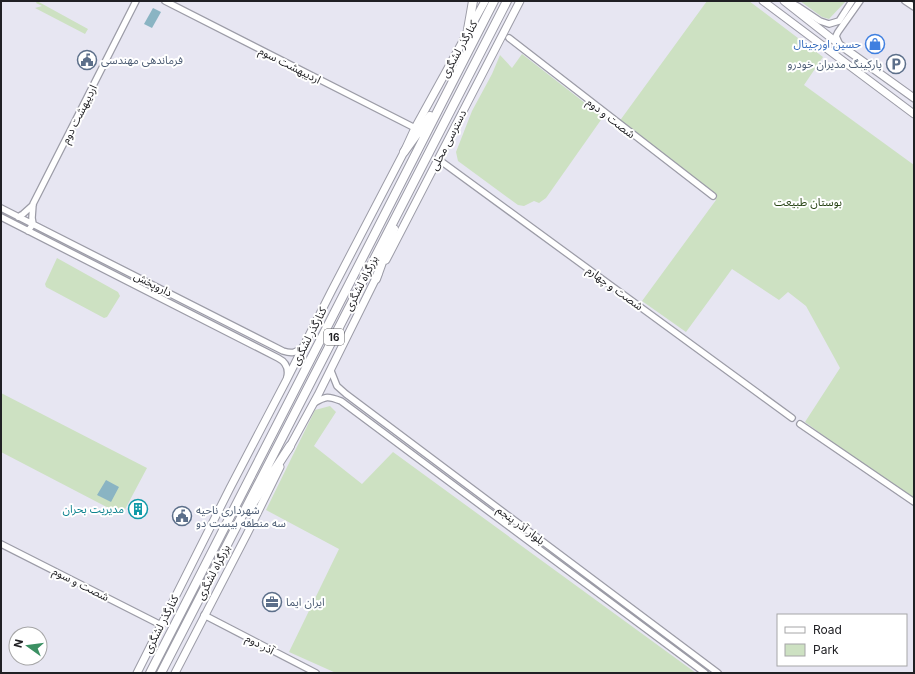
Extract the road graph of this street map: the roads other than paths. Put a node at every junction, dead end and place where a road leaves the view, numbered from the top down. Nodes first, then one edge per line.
1 (136, 1) edge
2 (165, 1) edge
3 (473, 1) edge
4 (485, 1) edge
5 (494, 1) edge
6 (507, 1) edge
7 (520, 1) edge
8 (764, 1) edge
9 (784, 1) edge
10 (788, 1) edge
11 (852, 1) edge
12 (860, 1) edge
13 (905, 1) edge
14 (914, 7) edge
15 (466, 35) junction
16 (509, 38) dead end
17 (840, 45) junction
18 (450, 87) junction
19 (914, 98) edge
20 (914, 114) edge
21 (415, 128) junction
22 (404, 152) junction
23 (438, 159) junction
24 (408, 191) junction
25 (713, 196) dead end
26 (33, 204) junction
27 (1, 208) edge
28 (1, 217) edge
29 (18, 217) junction
30 (33, 224) junction
31 (28, 231) junction
32 (376, 279) junction
33 (304, 346) junction
34 (283, 351) junction
35 (278, 358) junction
36 (331, 371) junction
37 (286, 381) junction
38 (314, 404) junction
39 (792, 418) dead end
40 (800, 424) dead end
41 (290, 446) junction
42 (914, 502) edge
43 (231, 537) junction
44 (1, 544) edge
45 (204, 615) junction
46 (161, 625) junction
47 (712, 669) junction
48 (137, 673) edge
49 (150, 673) edge
50 (161, 673) edge
51 (175, 673) edge
52 (316, 673) edge
53 (706, 673) edge
54 (718, 673) edge

1 - 26 street, اردیبهشت دوم
2 - 21 street, اردیبهشت سوم
3 - 15 highway
4 - 15 main road, کنارگذر لشگری
5 - 18 highway, بزرگراه لشگری / 16
6 - 24 highway, بزرگراه لشگری / 16
7 - 23 main road, دسترسی محلی
8 - 20 main road
9 - 17 main road
10 - 11 street
12 - 17 street
13 - 14 street
15 - 21 main road, کنارگذر لشگری
16 - 25 street, شصت و دوم
17 - 19 main road
18 - 22 highway
18 - 49 highway, بزرگراه لشگری / 16
21 - 22 main road, کنارگذر لشگری
22 - 33 main road, کنارگذر لشگری
23 - 32 main road, دسترسی محلی
23 - 39 street, شصت و چهارم
24 - 32 highway
24 - 43 highway, بزرگراه لشگری / 16
26 - 29 street, اردیبهشت دوم
26 - 30 street, اردیبهشت دوم
27 - 29 street, داروپخش
28 - 31 street, داروپخش
29 - 30 street, داروپخش
30 - 31 street
30 - 34 street, داروپخش
31 - 35 street, داروپخش
32 - 36 main road
33 - 34 street
33 - 37 main road, کنارگذر لشگری
34 - 35 street
35 - 37 street
36 - 38 main road
36 - 47 street, بلوار آذر پنجم
37 - 46 main road, کنارگذر لشگری
38 - 41 main road
38 - 53 street, بلوار آذر پنجم
40 - 42 street
41 - 43 highway
41 - 45 main road
43 - 50 highway, بزرگراه لشگری / 16
44 - 46 street, شصت و سوم
45 - 51 main road
45 - 52 street, آذر دوم
46 - 48 main road, کنارگذر لشگری
47 - 53 street
47 - 54 street, بلوار آذر پنجم

